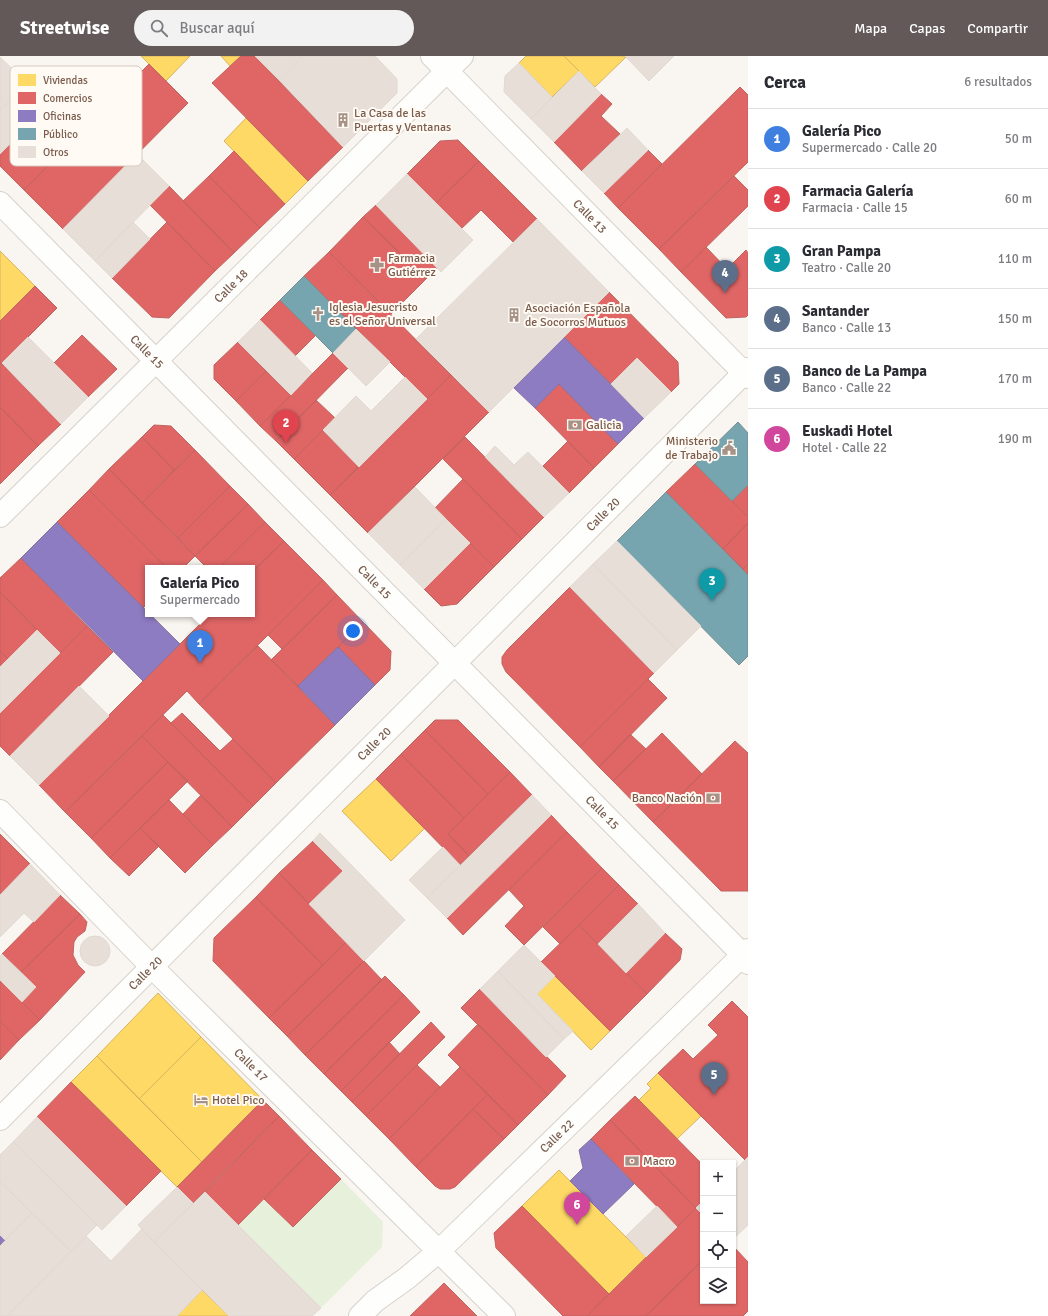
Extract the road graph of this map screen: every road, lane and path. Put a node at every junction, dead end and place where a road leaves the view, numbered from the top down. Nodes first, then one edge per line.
1 (432, 56) edge
2 (462, 56) edge
3 (447, 71) junction
4 (0, 203) edge
5 (156, 361) junction
6 (747, 373) edge
7 (0, 516) edge
8 (455, 663) junction
9 (0, 811) edge
10 (746, 956) edge
11 (152, 966) junction
12 (0, 1119) edge
13 (439, 1251) junction
14 (360, 1316) edge
15 (504, 1316) edge

1 - 3 street, Calle 13
2 - 3 street, Calle 18
3 - 5 street, Calle 18
3 - 6 street, Calle 13
4 - 5 street, Calle 15
5 - 7 street, Calle 18
5 - 8 street, Calle 15
6 - 8 street, Calle 20
8 - 10 street, Calle 15
8 - 11 street, Calle 20
9 - 11 street, Calle 17
10 - 13 street, Calle 22
11 - 12 street, Calle 20
11 - 13 street, Calle 17
13 - 14 street, Calle 22
13 - 15 street, Calle 17

